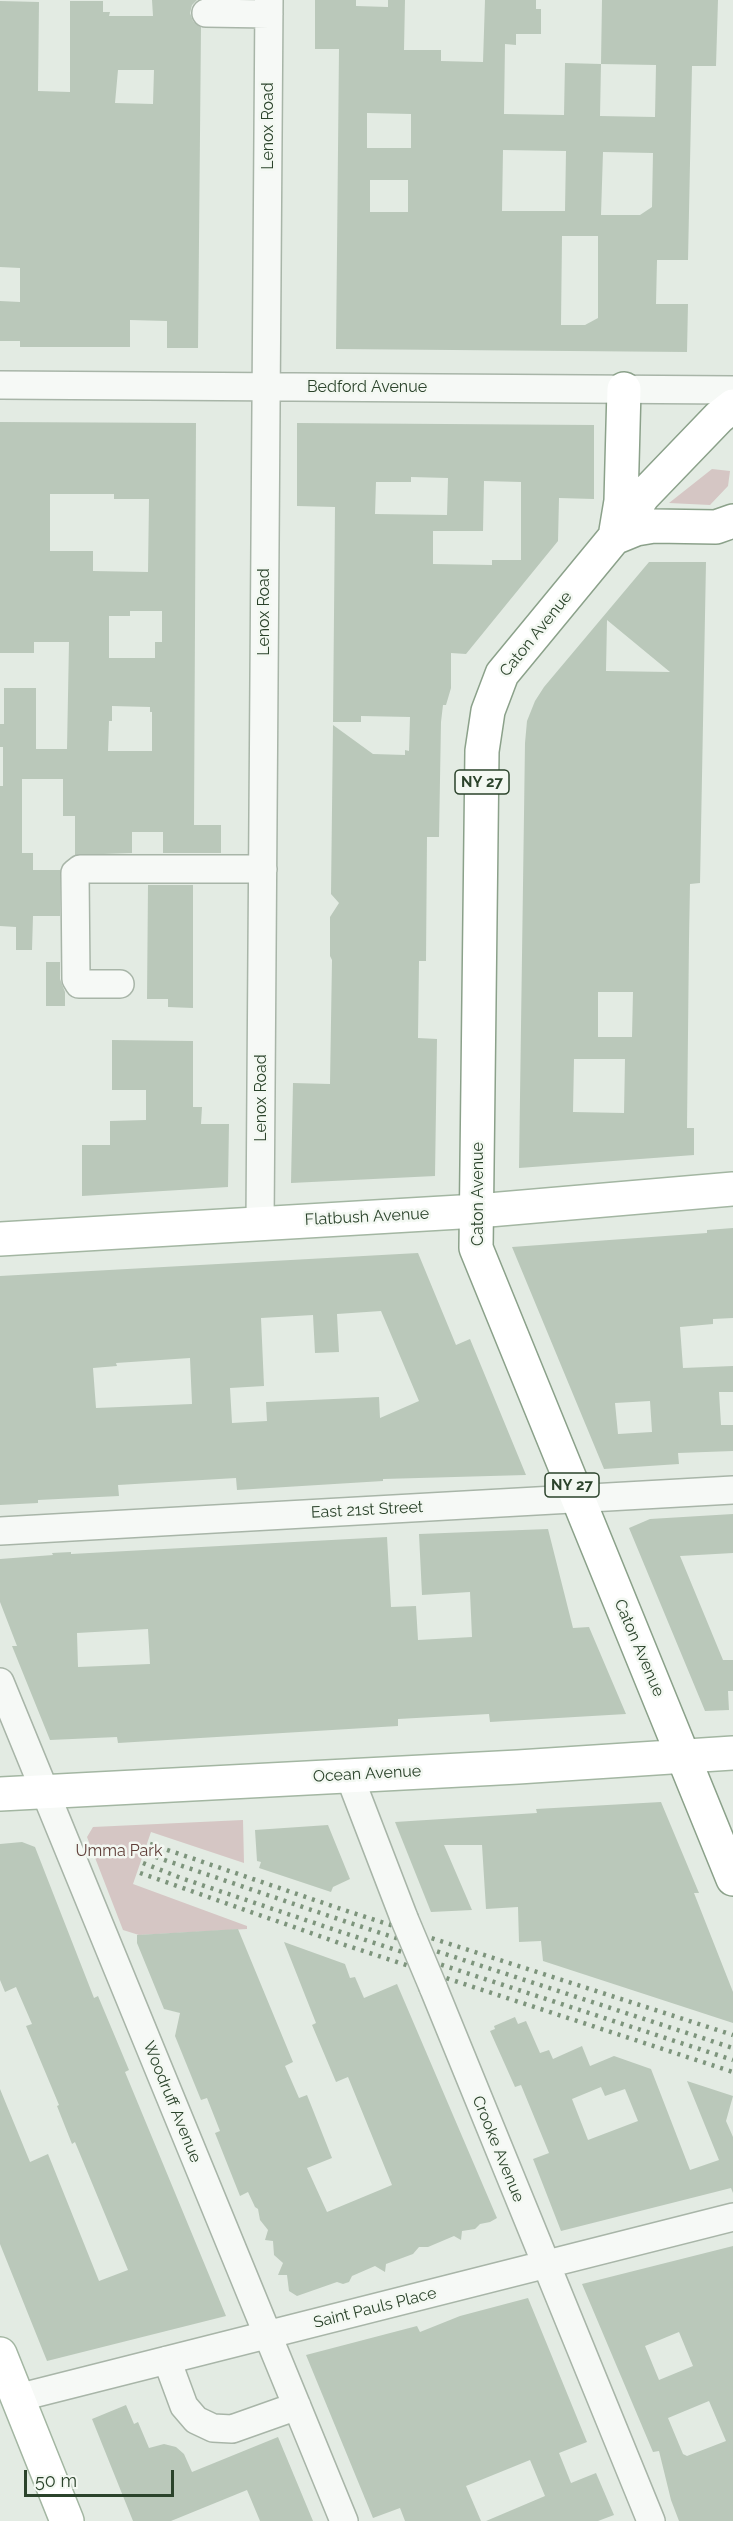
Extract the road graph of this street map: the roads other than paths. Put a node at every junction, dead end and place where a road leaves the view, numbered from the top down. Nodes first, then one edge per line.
1 (269, 7) edge
2 (206, 13) dead end
3 (0, 385) edge
4 (266, 386) junction
5 (624, 389) junction
6 (733, 390) edge
7 (733, 406) edge
8 (733, 521) edge
9 (614, 538) junction
10 (263, 869) junction
11 (120, 984) dead end
12 (733, 1189) edge
13 (477, 1211) junction
14 (260, 1223) junction
15 (0, 1239) edge
16 (733, 1490) edge
17 (577, 1499) junction
18 (0, 1531) edge
19 (0, 1682) edge
20 (733, 1753) edge
21 (684, 1755) junction
22 (349, 1775) junction
23 (45, 1791) junction
24 (0, 1794) edge
25 (733, 1879) edge
26 (733, 2217) edge
27 (545, 2264) junction
28 (268, 2335) junction
29 (0, 2354) edge
30 (168, 2360) junction
31 (17, 2398) junction
32 (297, 2406) junction
33 (67, 2521) edge
34 (344, 2521) edge
35 (651, 2521) edge

1 - 2 street
1 - 4 street, Lenox Road
3 - 4 street, Bedford Avenue
4 - 5 street, Bedford Avenue
4 - 10 street, Lenox Road
5 - 6 street, Bedford Avenue
5 - 9 main road
7 - 9 main road, Caton Avenue / NY 27
8 - 9 main road
9 - 13 main road, Caton Avenue / NY 27
10 - 11 street
10 - 14 street, Lenox Road
12 - 13 main road, Flatbush Avenue
13 - 14 main road, Flatbush Avenue
13 - 17 main road, Caton Avenue / NY 27
14 - 15 main road, Flatbush Avenue
16 - 17 street, East 21st Street
17 - 18 street, East 21st Street
17 - 21 main road, Caton Avenue / NY 27
19 - 23 street, Woodruff Avenue
20 - 21 main road, Ocean Avenue
21 - 22 main road, Ocean Avenue
21 - 25 main road, Caton Avenue / NY 27
22 - 23 main road, Ocean Avenue
22 - 27 street, Crooke Avenue, bridge
23 - 24 main road, Ocean Avenue
23 - 28 street, Woodruff Avenue
26 - 27 street, Saint Pauls Place
27 - 28 street, Saint Pauls Place
27 - 35 street, Crooke Avenue
28 - 30 street, Saint Pauls Place
28 - 32 street, Woodruff Avenue
29 - 31 main road
30 - 31 street, Saint Pauls Place
30 - 32 street
31 - 33 main road
32 - 34 street, Woodruff Avenue

